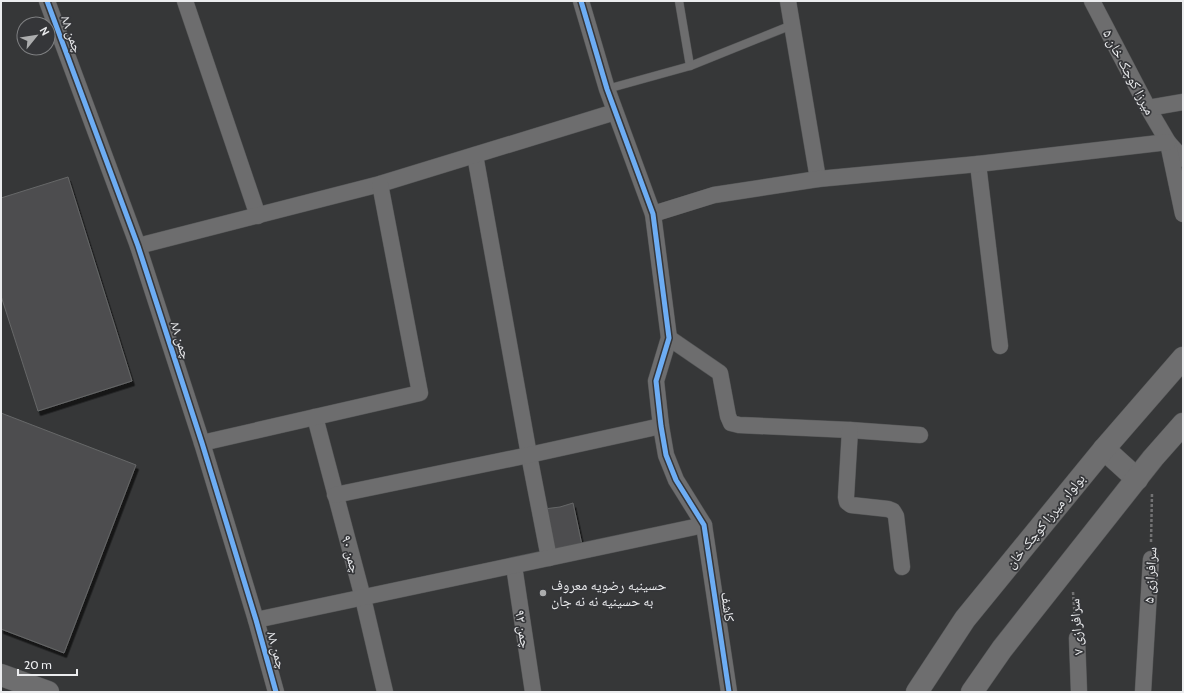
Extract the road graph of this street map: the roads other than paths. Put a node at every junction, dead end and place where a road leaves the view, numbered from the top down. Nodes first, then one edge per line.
1 (47, 1) edge
2 (185, 1) edge
3 (581, 1) edge
4 (679, 1) edge
5 (788, 1) edge
6 (1092, 1) edge
7 (792, 25) junction
8 (690, 66) junction
9 (607, 89) junction
10 (1183, 102) edge
11 (1148, 108) junction
12 (615, 112) junction
13 (1168, 142) junction
14 (475, 155) junction
15 (1183, 159) edge
16 (978, 164) junction
17 (818, 179) junction
18 (380, 184) junction
19 (653, 214) junction
20 (1183, 214) edge
21 (258, 216) junction
22 (138, 246) junction
23 (669, 338) junction
24 (1000, 346) dead end
25 (1183, 358) edge
26 (315, 417) junction
27 (1183, 424) edge
28 (661, 426) junction
29 (850, 430) junction
30 (920, 435) dead end
31 (202, 443) junction
32 (1104, 449) junction
33 (529, 456) junction
34 (1144, 484) junction
35 (335, 494) junction
36 (704, 525) junction
37 (549, 558) junction
38 (1151, 559) road end
39 (514, 566) junction
40 (902, 567) dead end
41 (363, 598) junction
42 (256, 620) junction
43 (1076, 638) road end
44 (1, 674) edge
45 (48, 692) edge
46 (276, 692) edge
47 (385, 692) edge
48 (533, 692) edge
49 (729, 692) edge
50 (916, 692) edge
51 (972, 692) edge
52 (1080, 692) edge
53 (1143, 692) edge

1 - 22 street, چمن ۸۸
2 - 21 street
3 - 9 street
4 - 8 lane
5 - 7 street
6 - 11 street, میرزا کوچک خان ۵
7 - 8 lane
7 - 17 street
8 - 9 lane
9 - 12 street
10 - 11 street
11 - 13 street, میرزا کوچک خان ۵
12 - 14 street
12 - 19 street
13 - 15 street, میرزا کوچک خان ۵
13 - 16 street
13 - 20 street, میرزا کوچک خان ۵
14 - 18 street
14 - 33 street
16 - 17 street
16 - 24 street
17 - 19 street
18 - 21 street
18 - 26 street
19 - 23 street
21 - 22 street
22 - 31 street, چمن ۸۸
23 - 28 street
23 - 29 street
25 - 32 main road, بولوار میرزا کوچک خان
26 - 31 street
26 - 35 street, چمن ۹۰
27 - 34 main road
28 - 33 street
28 - 36 street
29 - 30 street
29 - 40 street
31 - 42 street, چمن ۸۸
32 - 34 main road
32 - 50 main road, بولوار میرزا کوچک خان
33 - 35 street
33 - 37 street
34 - 51 main road
35 - 41 street, چمن ۹۰
36 - 37 street
36 - 49 street, کاشف
37 - 39 street
38 - 53 street, سرافرازی ۵
39 - 41 street
39 - 48 street, چمن ۹۲
41 - 42 street
41 - 47 street, چمن ۹۰
42 - 46 street, چمن ۸۸
43 - 52 street, سرافرازی ۷
44 - 45 main road

